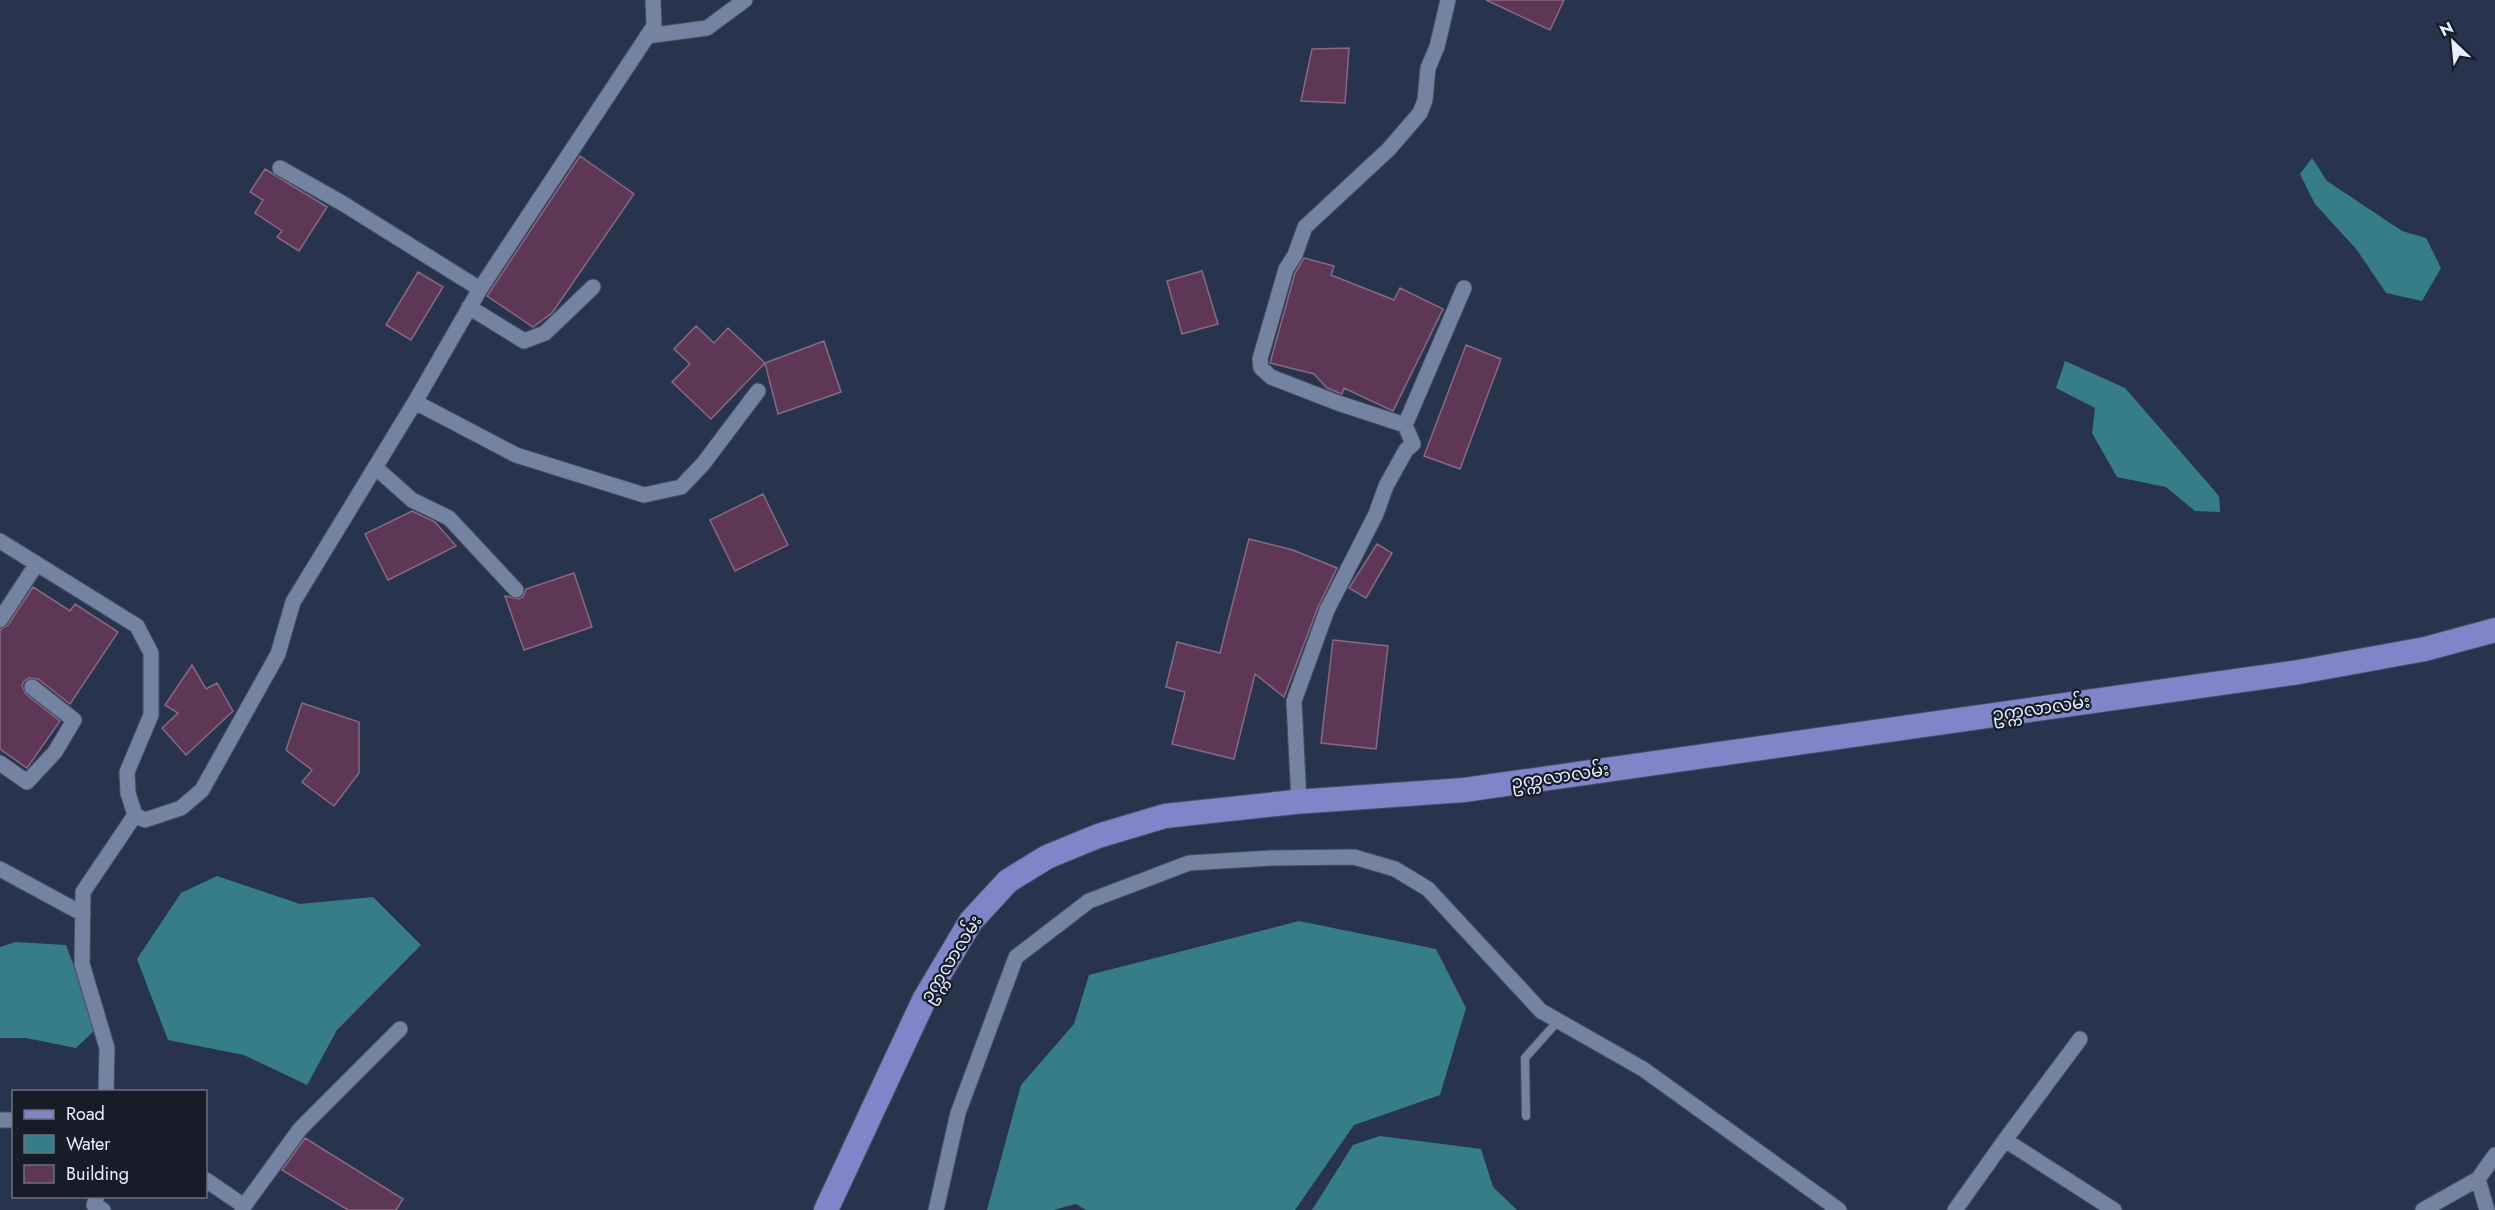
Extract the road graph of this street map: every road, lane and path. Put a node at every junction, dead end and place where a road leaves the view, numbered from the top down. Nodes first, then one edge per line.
1 (653, 0) edge
2 (745, 0) edge
3 (1448, 0) edge
4 (647, 36) junction
5 (280, 168) dead end
6 (593, 287) dead end
7 (1464, 288) dead end
8 (480, 289) junction
9 (469, 307) junction
10 (758, 391) dead end
11 (415, 402) junction
12 (1405, 425) junction
13 (375, 468) junction
14 (0, 541) edge
15 (36, 565) junction
16 (516, 590) dead end
17 (0, 620) edge
18 (2495, 630) edge
19 (32, 687) dead end
20 (0, 763) edge
21 (1299, 802) junction
22 (135, 815) junction
23 (0, 869) edge
24 (83, 914) junction
25 (1558, 1021) junction
26 (400, 1029) dead end
27 (2080, 1039) dead end
28 (106, 1090) edge
29 (1526, 1116) dead end
30 (2005, 1140) junction
31 (2495, 1155) edge
32 (2478, 1179) junction
33 (207, 1181) edge
34 (97, 1198) edge
35 (243, 1208) edge
36 (103, 1210) edge
37 (826, 1210) edge
38 (936, 1210) edge
39 (1839, 1210) edge
40 (1955, 1210) edge
41 (2115, 1210) edge
42 (2422, 1210) edge
43 (2487, 1210) edge

1 - 4 street
2 - 4 street
3 - 12 street
4 - 8 street
5 - 8 street
6 - 9 street
7 - 12 street
8 - 9 street
9 - 11 street
10 - 11 street
11 - 13 street
12 - 21 street
13 - 16 street
13 - 22 street
14 - 15 street
15 - 17 street
15 - 22 street
18 - 21 main road, ဥက္ကလာလမ်း
19 - 20 street
21 - 37 main road, ဥက္ကလာလမ်း
22 - 24 street
23 - 24 street
24 - 28 street
25 - 29 lane
25 - 38 street
25 - 39 street
26 - 35 street
27 - 30 street
30 - 40 street
30 - 41 street
31 - 32 street
32 - 42 street
32 - 43 street
33 - 35 street
34 - 36 street

